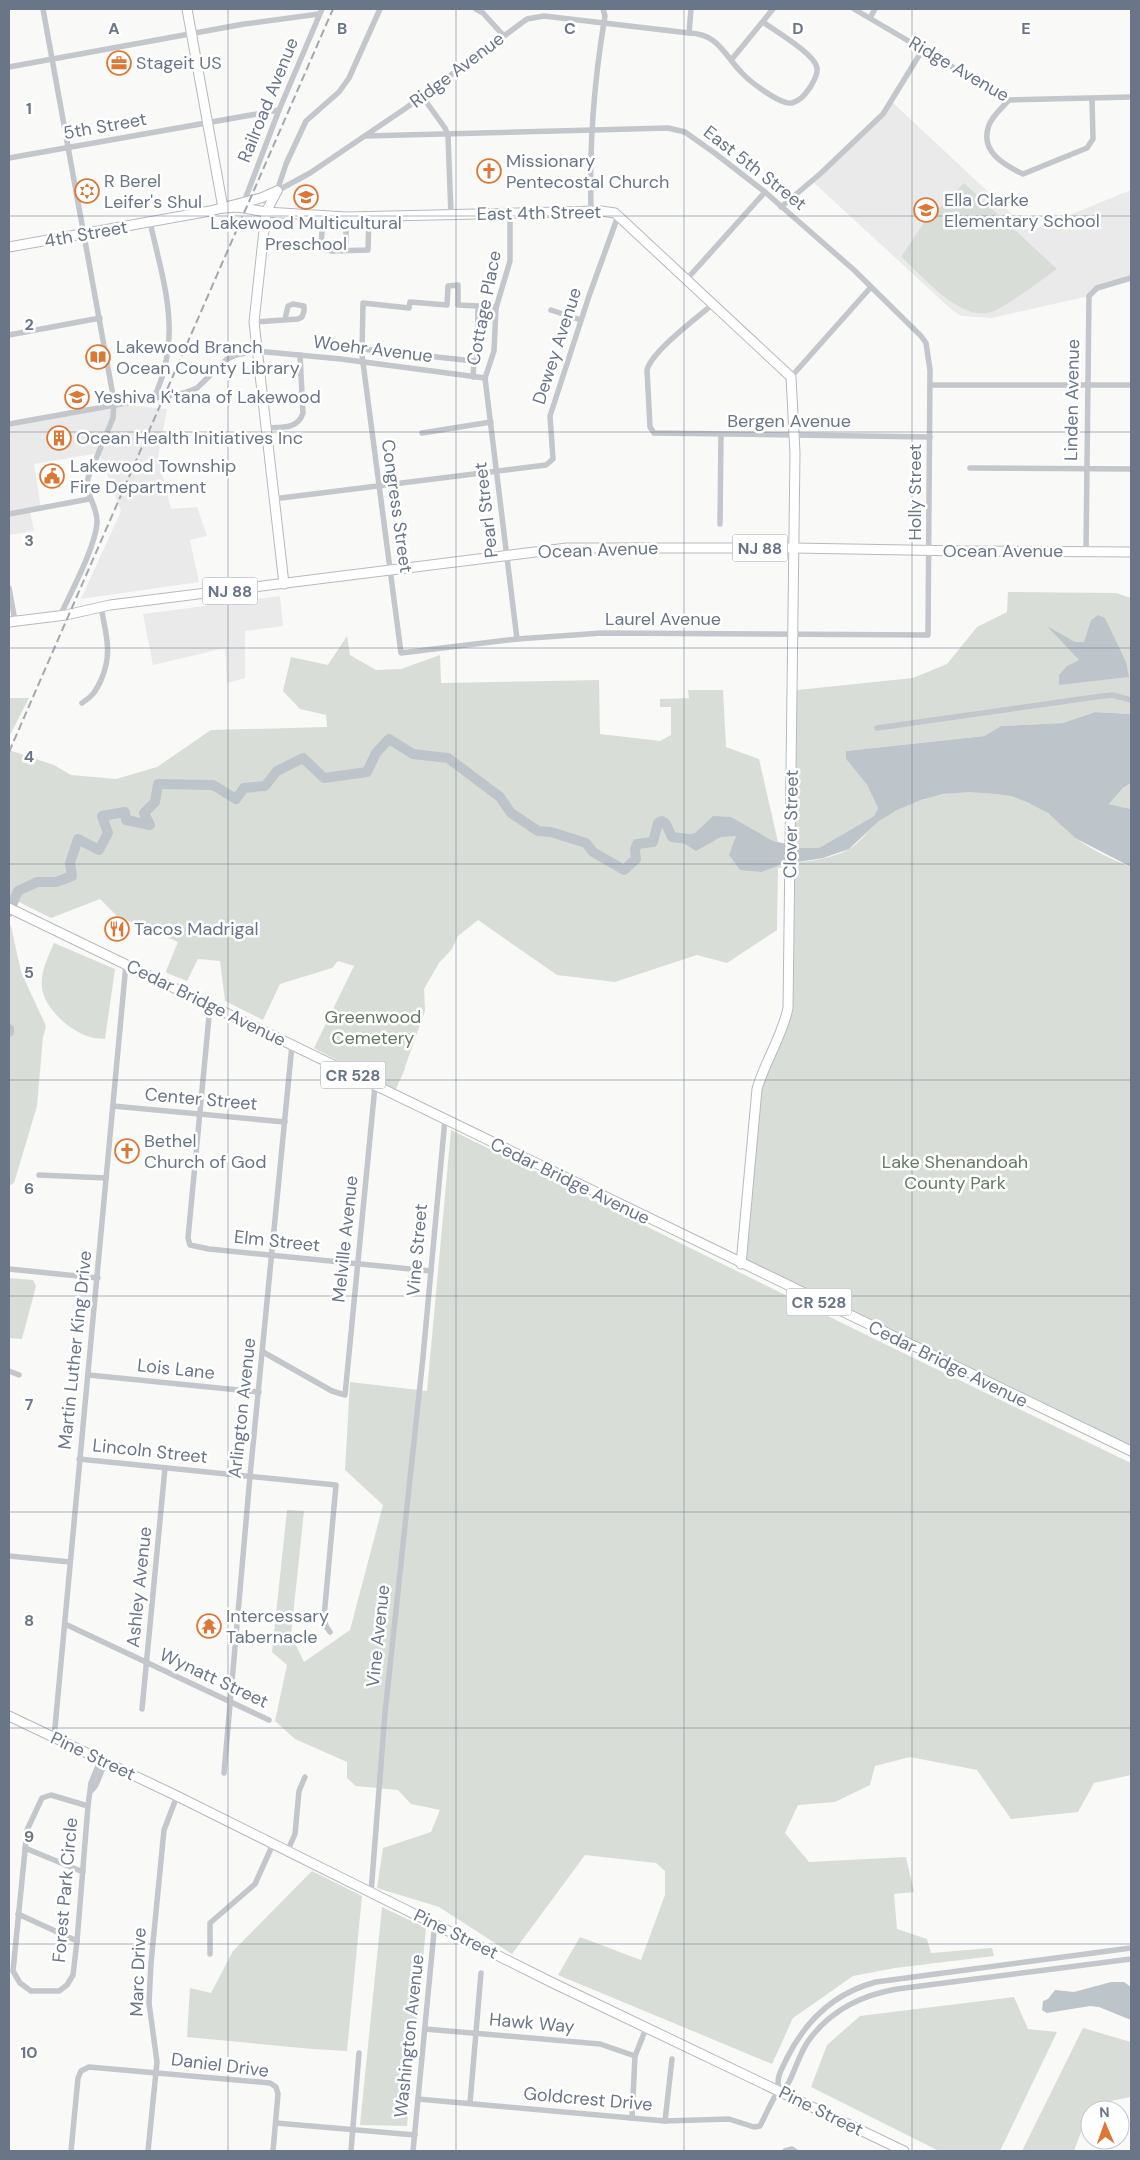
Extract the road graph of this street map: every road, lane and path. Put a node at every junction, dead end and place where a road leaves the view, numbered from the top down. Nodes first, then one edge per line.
1 (43, 9) edge
2 (187, 9) edge
3 (380, 9) edge
4 (476, 9) edge
5 (603, 9) edge
6 (691, 9) edge
7 (773, 9) edge
8 (854, 9) edge
9 (875, 9) edge
10 (485, 11) edge
11 (321, 12) edge
12 (870, 18) junction
13 (763, 22) junction
14 (603, 24) junction
15 (689, 33) junction
16 (192, 34) junction
17 (503, 35) junction
18 (923, 49) junction
19 (52, 58) junction
20 (732, 59) junction
21 (9, 67) edge
22 (422, 96) junction
23 (1131, 97) edge
24 (1092, 99) junction
25 (1009, 100) junction
26 (278, 110) junction
27 (207, 123) junction
28 (591, 130) junction
29 (447, 134) junction
30 (365, 136) junction
31 (68, 148) junction
32 (9, 158) edge
33 (276, 191) junction
34 (765, 192) junction
35 (244, 202) junction
36 (781, 207) junction
37 (222, 208) junction
38 (591, 211) junction
39 (266, 212) junction
40 (510, 213) junction
41 (451, 215) junction
42 (323, 216) junction
43 (618, 216) junction
44 (346, 217) junction
45 (369, 217) junction
46 (150, 222) junction
47 (84, 234) junction
48 (346, 242) dead end
49 (9, 248) edge
50 (1131, 278) edge
51 (687, 279) junction
52 (871, 287) junction
53 (714, 304) junction
54 (448, 305) junction
55 (458, 305) junction
56 (478, 306) junction
57 (496, 307) junction
58 (550, 310) dead end
59 (100, 318) junction
60 (285, 319) dead end
61 (581, 320) junction
62 (254, 322) junction
63 (9, 335) edge
64 (927, 347) joint
65 (362, 349) junction
66 (256, 351) junction
67 (300, 355) junction
68 (474, 361) junction
69 (363, 362) junction
70 (474, 377) junction
71 (790, 377) junction
72 (485, 378) junction
73 (930, 385) junction
74 (1087, 385) junction
75 (1131, 386) edge
76 (154, 398) junction
77 (114, 405) junction
78 (491, 422) junction
79 (9, 424) edge
80 (265, 428) junction
81 (422, 432) dead end
82 (721, 435) junction
83 (794, 435) junction
84 (930, 437) junction
85 (970, 468) dead end
86 (1086, 469) junction
87 (1131, 469) edge
88 (497, 470) junction
89 (379, 486) junction
90 (89, 499) junction
91 (273, 499) junction
92 (9, 514) edge
93 (720, 524) dead end
94 (794, 548) junction
95 (929, 550) junction
96 (1086, 551) junction
97 (1131, 552) edge
98 (507, 555) junction
99 (391, 571) junction
100 (284, 584) junction
101 (9, 588) edge
102 (101, 607) junction
103 (60, 616) junction
104 (12, 621) edge
105 (793, 634) junction
106 (925, 636) joint
107 (517, 639) junction
108 (401, 653) joint
109 (1131, 700) edge
110 (82, 703) dead end
111 (877, 728) dead end
112 (9, 908) edge
113 (126, 964) junction
114 (210, 1006) junction
115 (292, 1045) junction
116 (375, 1086) junction
117 (113, 1106) junction
118 (200, 1114) junction
119 (445, 1119) junction
120 (285, 1122) junction
121 (39, 1175) dead end
122 (106, 1178) junction
123 (272, 1255) junction
124 (357, 1264) junction
125 (741, 1264) junction
126 (9, 1269) edge
127 (431, 1271) junction
128 (98, 1278) junction
129 (263, 1352) junction
130 (9, 1372) edge
131 (19, 1375) dead end
132 (89, 1375) junction
133 (420, 1384) joint
134 (259, 1392) junction
135 (1131, 1451) edge
136 (79, 1459) junction
137 (165, 1468) junction
138 (250, 1476) junction
139 (9, 1556) edge
140 (70, 1562) junction
141 (65, 1624) junction
142 (330, 1632) dead end
143 (146, 1662) junction
144 (231, 1702) junction
145 (142, 1709) dead end
146 (9, 1716) edge
147 (269, 1720) dead end
148 (54, 1738) junction
149 (103, 1762) junction
150 (224, 1773) dead end
151 (305, 1778) dead end
152 (177, 1796) junction
153 (88, 1806) junction
154 (273, 1844) junction
155 (25, 1848) junction
156 (287, 1852) junction
157 (82, 1872) junction
158 (371, 1893) junction
159 (18, 1914) junction
160 (437, 1924) junction
161 (77, 1941) junction
162 (1131, 1948) edge
163 (210, 1954) dead end
164 (1131, 1959) edge
165 (1000, 1965) junction
166 (481, 1973) dead end
167 (1001, 1976) junction
168 (876, 1982) junction
169 (879, 1992) junction
170 (647, 2026) junction
171 (424, 2029) junction
172 (476, 2033) junction
173 (359, 2053) dead end
174 (635, 2056) junction
175 (672, 2059) dead end
176 (156, 2073) junction
177 (779, 2091) junction
178 (418, 2099) junction
179 (470, 2103) junction
180 (632, 2118) junction
181 (665, 2121) junction
182 (276, 2123) junction
183 (353, 2130) junction
184 (415, 2135) junction
185 (71, 2151) edge
186 (148, 2151) edge
187 (273, 2151) edge
188 (351, 2151) edge
189 (413, 2151) edge
190 (785, 2151) edge
191 (795, 2151) edge
192 (904, 2151) edge

1 - 19 street
2 - 16 street
3 - 33 street
4 - 10 street
5 - 14 street
6 - 15 street
7 - 13 street
8 - 12 street, Ridge Avenue
9 - 12 street
10 - 17 street
11 - 16 street
11 - 26 street, Railroad Avenue
12 - 18 street, Ridge Avenue
13 - 20 street
13 - 20 street, Ridge Avenue
14 - 15 street, Ridge Avenue
14 - 17 street, Ridge Avenue
14 - 28 street
15 - 20 street, Ridge Avenue
16 - 19 street
16 - 27 street
17 - 22 street, Ridge Avenue
18 - 25 street, Ridge Avenue
18 - 36 street
19 - 21 street
19 - 31 street
22 - 29 street
22 - 30 street, Ridge Avenue
23 - 24 street, Ridge Avenue
24 - 25 street, Ridge Avenue
24 - 25 street
26 - 27 street
26 - 35 street, Railroad Avenue
27 - 31 street, 5th Street
27 - 37 street
28 - 29 street, East 5th Street
28 - 34 street, East 5th Street
28 - 38 street
29 - 30 street, East 5th Street
29 - 41 street
30 - 33 street, Ridge Avenue
31 - 32 street, 5th Street
31 - 47 street
33 - 35 street, Ridge Avenue
33 - 39 street
34 - 36 street, East 5th Street
34 - 51 street
35 - 37 street, Ridge Avenue
36 - 52 street, East 5th Street
37 - 39 street, East 4th Street
37 - 46 street, 4th Street
38 - 40 street, East 4th Street
38 - 43 street, East 4th Street
39 - 42 street, East 4th Street
39 - 62 street
40 - 41 street, East 4th Street
40 - 57 street, Cottage Place
41 - 45 street, East 4th Street
42 - 44 street, East 4th Street
42 - 45 street
43 - 51 street, East 4th Street
43 - 61 street, Dewey Avenue
44 - 45 street, East 4th Street
44 - 48 street
46 - 47 street, 4th Street
46 - 76 street
47 - 49 street, 4th Street
47 - 59 street
50 - 74 street, Linden Avenue
51 - 53 street, East 4th Street
52 - 64 street, East 5th Street
52 - 71 street
53 - 71 street, East 4th Street
53 - 82 street, Bergen Avenue
54 - 55 street
54 - 55 street
54 - 65 street, Congress Street
55 - 56 street
56 - 57 street
56 - 68 street
57 - 72 street, Cottage Place
58 - 61 street
59 - 63 street
59 - 77 street
60 - 62 street
61 - 88 street, Dewey Avenue
62 - 66 street
64 - 73 street, Holly Street
65 - 68 street
65 - 69 street, Congress Street
66 - 67 street, Woehr Avenue
66 - 76 street, Woehr Avenue
66 - 80 street
67 - 69 street, Woehr Avenue
67 - 80 street
68 - 70 street
69 - 70 street, Woehr Avenue
69 - 89 street, Congress Street
70 - 72 street, Woehr Avenue
71 - 83 street, Clover Street
72 - 78 street, Pearl Street
73 - 74 street
73 - 84 street, Holly Street
74 - 75 street
74 - 86 street, Linden Avenue
76 - 77 street, Woehr Avenue
77 - 79 street, Woehr Avenue
77 - 90 street
78 - 81 street
78 - 88 street, Pearl Street
80 - 91 street
82 - 83 street, Bergen Avenue
82 - 93 street
83 - 84 street, Bergen Avenue
83 - 94 street, Clover Street
84 - 95 street, Holly Street
85 - 86 street
86 - 87 street
86 - 96 street, Linden Avenue
88 - 89 street
88 - 98 street, Pearl Street
89 - 91 street
89 - 99 street, Congress Street
90 - 92 street
90 - 103 street
91 - 100 street
94 - 95 street, Ocean Avenue / NJ 88
94 - 98 street, Ocean Avenue / NJ 88
94 - 105 street, Clover Street
95 - 96 street, Ocean Avenue / NJ 88
95 - 106 street, Holly Street
96 - 97 street, Ocean Avenue / NJ 88
98 - 99 street, Ocean Avenue / NJ 88
98 - 107 street, Pearl Street
99 - 100 street, Ocean Avenue / NJ 88
99 - 108 street, Congress Street
100 - 102 street, Ocean Avenue / NJ 88
101 - 104 street
102 - 103 street, Ocean Avenue / NJ 88
102 - 110 street
103 - 104 street, NJ 88
105 - 106 street, Laurel Avenue
105 - 107 street, Laurel Avenue
105 - 125 street, Clover Street
107 - 108 street, Laurel Avenue
109 - 111 street
112 - 113 street, Cedar Bridge Avenue / CR 528
113 - 114 street, Cedar Bridge Avenue / CR 528
113 - 117 street, Martin Luther King Drive
114 - 115 street, Cedar Bridge Avenue / CR 528
114 - 118 street
115 - 116 street, Cedar Bridge Avenue / CR 528
115 - 120 street, Arlington Avenue
116 - 119 street, Cedar Bridge Avenue / CR 528
116 - 124 street, Melville Avenue
117 - 118 street, Center Street
117 - 122 street, Martin Luther King Drive
118 - 120 street, Center Street
118 - 123 street, Elm Street
119 - 125 street, Cedar Bridge Avenue / CR 528
119 - 127 street, Vine Street
120 - 123 street, Arlington Avenue
121 - 122 street
122 - 128 street, Martin Luther King Drive
123 - 124 street, Elm Street
123 - 129 street, Arlington Avenue
124 - 127 street, Elm Street
124 - 129 street, Melville Avenue
125 - 135 street, Cedar Bridge Avenue / CR 528
126 - 128 street
127 - 133 street, Vine Street
128 - 132 street, Martin Luther King Drive
129 - 134 street, Arlington Avenue
130 - 131 street
132 - 134 street, Lois Lane
132 - 136 street, Martin Luther King Drive
133 - 158 street, Vine Avenue
134 - 138 street, Arlington Avenue
136 - 137 street, Lincoln Street
136 - 140 street, Martin Luther King Drive
137 - 138 street, Lincoln Street
137 - 143 street, Ashley Avenue
138 - 142 street, Lincoln Street
138 - 144 street, Arlington Avenue
139 - 140 street
140 - 141 street, Martin Luther King Drive
141 - 143 street, Wynatt Street
141 - 148 street, Martin Luther King Drive
143 - 144 street, Wynatt Street
143 - 145 street, Ashley Avenue
144 - 147 street, Wynatt Street
144 - 150 street, Arlington Avenue
146 - 148 street, Pine Street
148 - 149 street, Pine Street
149 - 152 street, Pine Street
149 - 153 street, Forest Park Circle
151 - 156 street
152 - 154 street, Pine Street
152 - 176 street, Marc Drive
153 - 155 street, Forest Park Circle
153 - 157 street, Forest Park Circle
154 - 156 street, Pine Street
154 - 163 street
155 - 157 street
155 - 159 street, Forest Park Circle
156 - 158 street, Pine Street
157 - 161 street, Forest Park Circle
158 - 160 street, Pine Street
159 - 161 street
159 - 161 street, Forest Park Circle
160 - 170 street, Pine Street
160 - 171 street, Washington Avenue
162 - 165 street
164 - 167 street
165 - 167 street
165 - 168 street
166 - 172 street
167 - 169 street
168 - 169 street
168 - 177 street
169 - 177 street
170 - 174 street
170 - 177 street, Pine Street
171 - 172 street, Hawk Way
171 - 178 street, Washington Avenue
172 - 174 street, Hawk Way
172 - 179 street
173 - 183 street
174 - 180 street
175 - 181 street
176 - 182 street, Daniel Drive
176 - 185 street, Daniel Drive
176 - 186 street, Marc Drive
177 - 181 street, Goldcrest Drive
177 - 192 street, Pine Street
178 - 179 street, Goldcrest Drive
178 - 184 street, Washington Avenue
179 - 180 street, Goldcrest Drive
180 - 181 street, Goldcrest Drive
182 - 183 street
182 - 187 street, Daniel Drive
183 - 184 street
183 - 188 street
184 - 189 street, Washington Avenue
190 - 191 street

